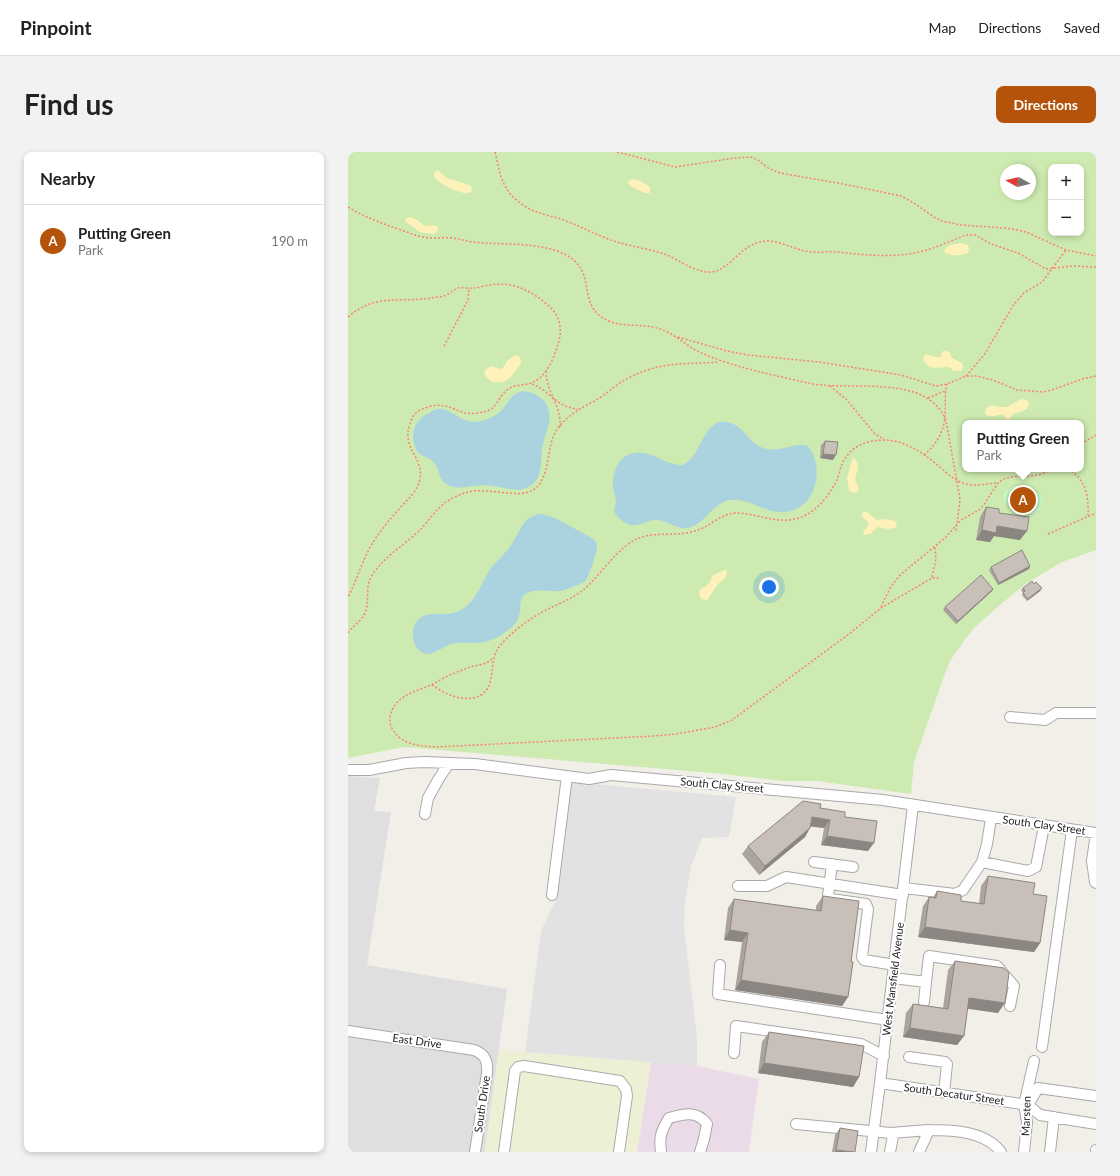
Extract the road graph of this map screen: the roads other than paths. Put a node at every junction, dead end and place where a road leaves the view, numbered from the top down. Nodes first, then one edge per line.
1 (1096, 713) edge
2 (1010, 717) dead end
3 (449, 763) junction
4 (348, 770) edge
5 (567, 776) junction
6 (913, 805) junction
7 (424, 814) dead end
8 (991, 818) junction
9 (1044, 826) junction
10 (1072, 830) junction
11 (1096, 833) edge
12 (814, 862) dead end
13 (982, 862) junction
14 (832, 864) junction
15 (854, 867) dead end
16 (1096, 883) edge
17 (830, 884) junction
18 (738, 886) dead end
19 (903, 892) junction
20 (552, 896) dead end
21 (720, 965) dead end
22 (895, 965) junction
23 (893, 978) junction
24 (926, 982) junction
25 (924, 1002) dead end
26 (1010, 1006) dead end
27 (888, 1020) junction
28 (348, 1031) edge
29 (1042, 1047) dead end
30 (734, 1053) dead end
31 (484, 1056) joint
32 (884, 1056) junction
33 (909, 1058) dead end
34 (1034, 1061) dead end
35 (880, 1083) junction
36 (944, 1093) junction
37 (1096, 1096) edge
38 (1026, 1105) junction
39 (1054, 1117) junction
40 (796, 1124) dead end
41 (1096, 1124) edge
42 (929, 1130) junction
43 (874, 1132) junction
44 (891, 1133) junction
45 (1024, 1150) edge
46 (475, 1152) edge
47 (504, 1152) edge
48 (619, 1152) edge
49 (661, 1152) edge
50 (700, 1152) edge
51 (871, 1152) edge
52 (890, 1152) edge
53 (919, 1152) edge
54 (1001, 1152) edge
55 (1050, 1152) edge

1 - 2 street
3 - 4 street, South Clay Street
3 - 5 street, South Clay Street
3 - 7 street
5 - 6 street, South Clay Street
5 - 20 street
6 - 8 street, South Clay Street
6 - 19 street, West Mansfield Avenue
8 - 9 street, South Clay Street
8 - 13 street
9 - 10 street, South Clay Street
9 - 13 street
10 - 11 street, South Clay Street
10 - 29 street
11 - 16 street
12 - 14 street
13 - 19 street
14 - 15 street
14 - 17 street
17 - 18 street
17 - 19 street
17 - 22 street
19 - 22 street, West Mansfield Avenue
21 - 27 street
22 - 23 street, West Mansfield Avenue
23 - 24 street
23 - 27 street, West Mansfield Avenue
24 - 25 street
24 - 26 street
27 - 32 street, West Mansfield Avenue
28 - 31 street, East Drive
30 - 32 street
31 - 46 street, South Drive
32 - 35 street, West Mansfield Avenue
33 - 36 street
34 - 38 street, Marsten
35 - 36 street, South Decatur Street
35 - 43 street, West Mansfield Avenue
36 - 38 street, South Decatur Street
37 - 38 street
38 - 39 street
38 - 45 street, Marsten
39 - 41 street
39 - 55 street
40 - 43 street
42 - 44 street
42 - 53 street
42 - 54 street
43 - 44 street
43 - 51 street, West Mansfield Avenue
44 - 52 street
47 - 48 street
49 - 50 street

